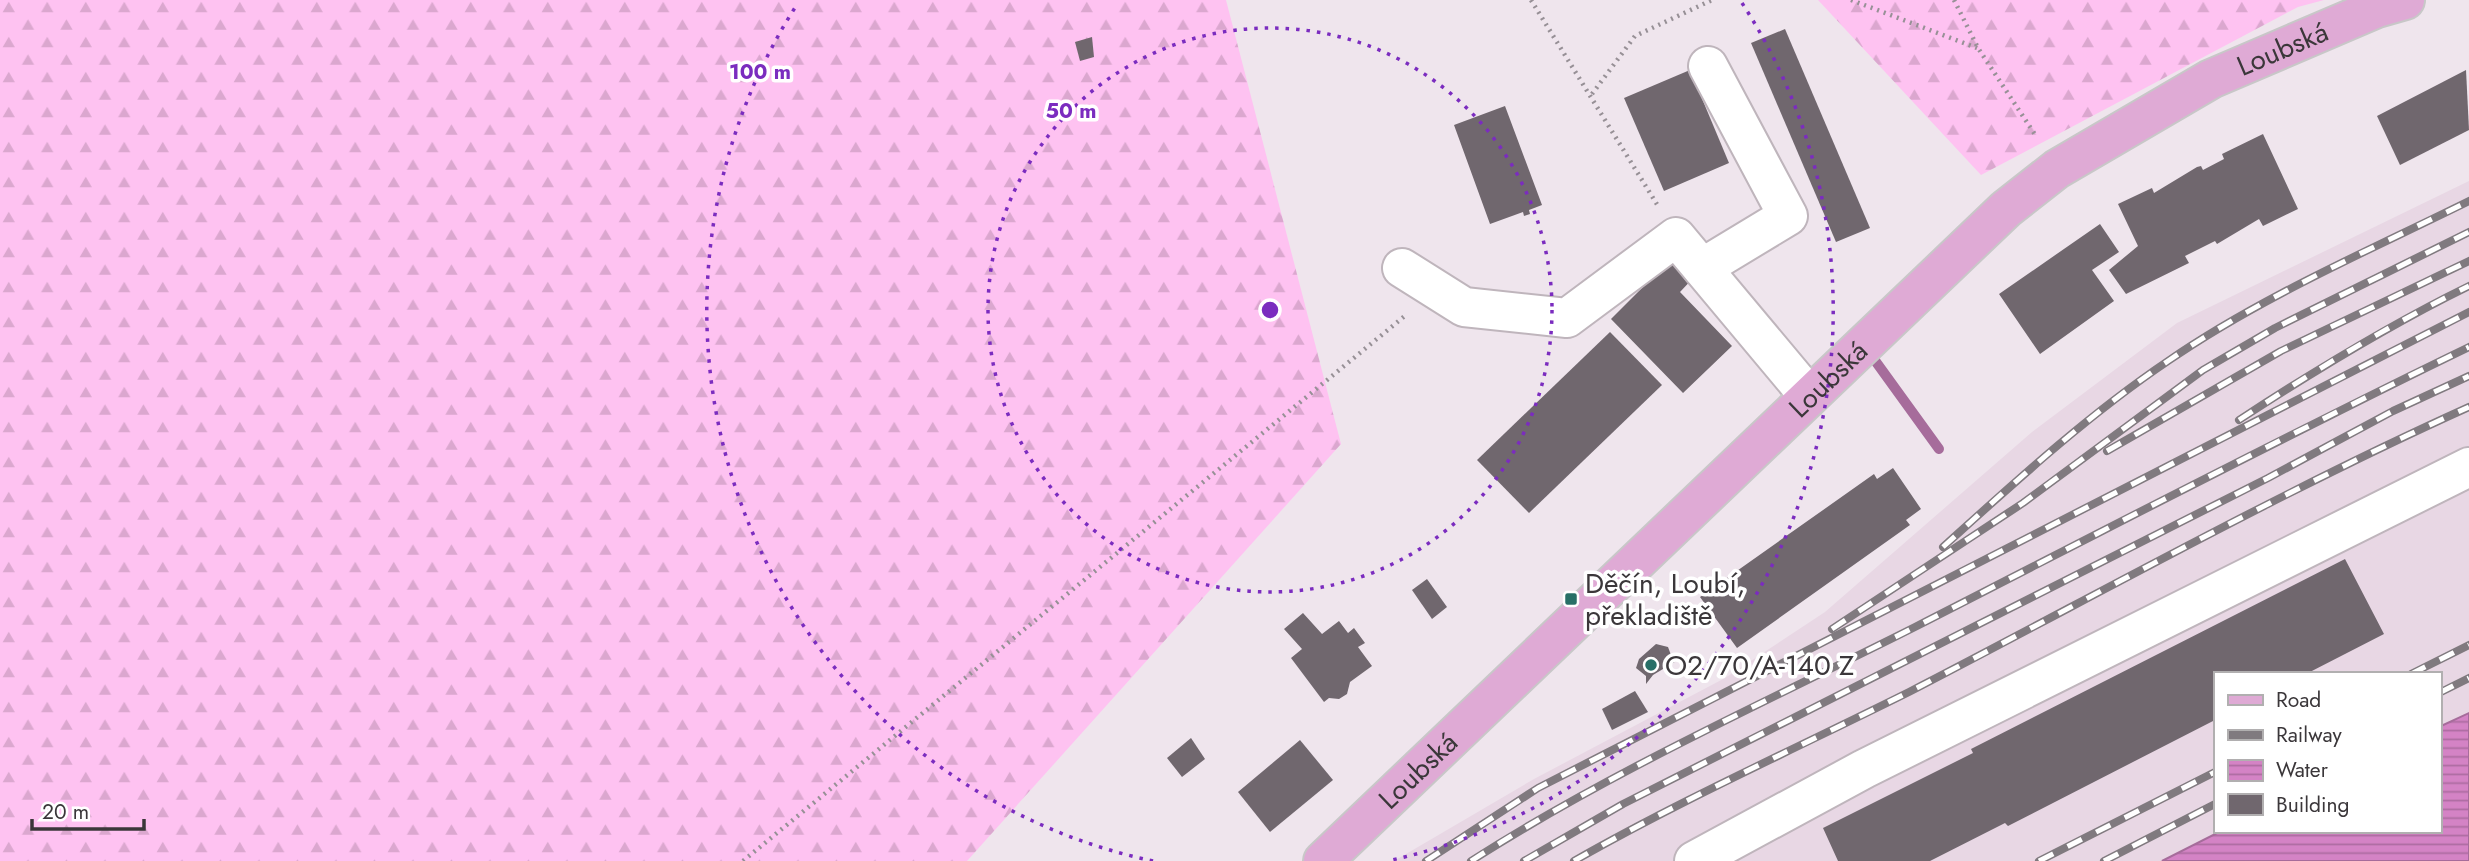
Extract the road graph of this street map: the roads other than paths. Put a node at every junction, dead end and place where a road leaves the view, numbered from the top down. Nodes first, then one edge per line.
1 (2405, 0) edge
2 (1707, 66) dead end
3 (1402, 268) dead end
4 (1702, 268) junction
5 (1809, 396) junction
6 (2469, 467) edge
7 (1323, 861) edge
8 (1694, 861) edge

1 - 5 main road, Loubská
2 - 4 lane
3 - 4 lane
4 - 5 lane
5 - 7 main road, Loubská
6 - 8 lane

